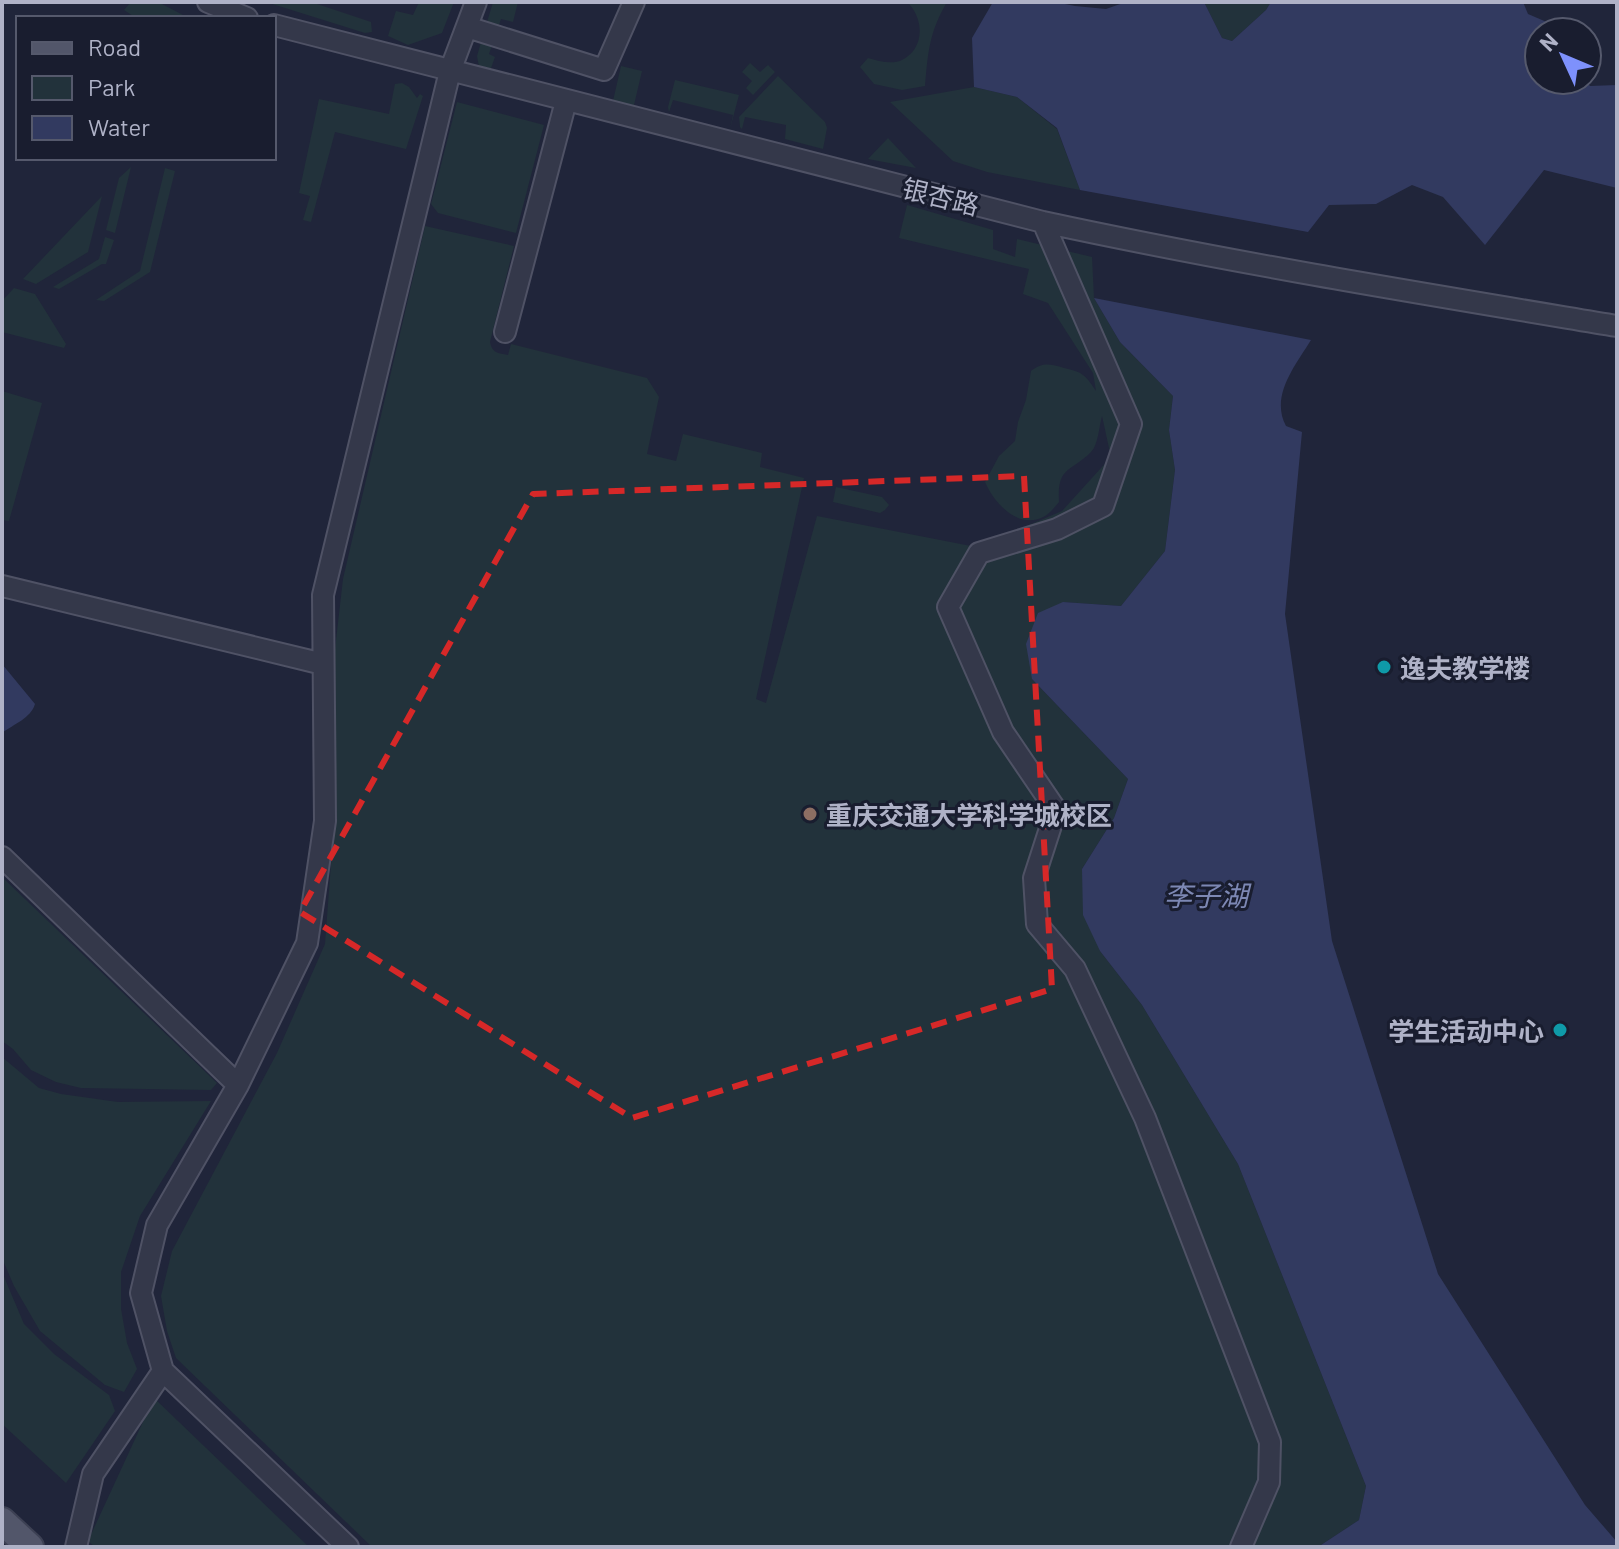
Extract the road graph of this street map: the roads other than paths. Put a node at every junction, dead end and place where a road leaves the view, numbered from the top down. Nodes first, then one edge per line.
1 (208, 2) edge
2 (476, 2) edge
3 (634, 2) edge
4 (242, 16) edge
5 (276, 26) edge
6 (467, 27) junction
7 (450, 71) junction
8 (566, 101) junction
9 (1043, 222) junction
10 (1617, 326) edge
11 (505, 332) dead end
12 (2, 586) edge
13 (323, 664) junction
14 (2, 857) edge
15 (238, 1085) junction
16 (163, 1371) junction
17 (2, 1521) edge
18 (30, 1547) edge
19 (76, 1547) edge
20 (348, 1547) edge
21 (1241, 1547) edge

1 - 4 street
2 - 6 street
3 - 6 street
5 - 7 street, 银杏路
6 - 7 street
7 - 8 street, 银杏路
7 - 13 street
8 - 9 street, 银杏路
8 - 11 street
9 - 10 street, 银杏路
9 - 21 street
12 - 13 street
13 - 15 street
14 - 15 street
15 - 16 street
16 - 19 street
16 - 20 street
17 - 18 main road

